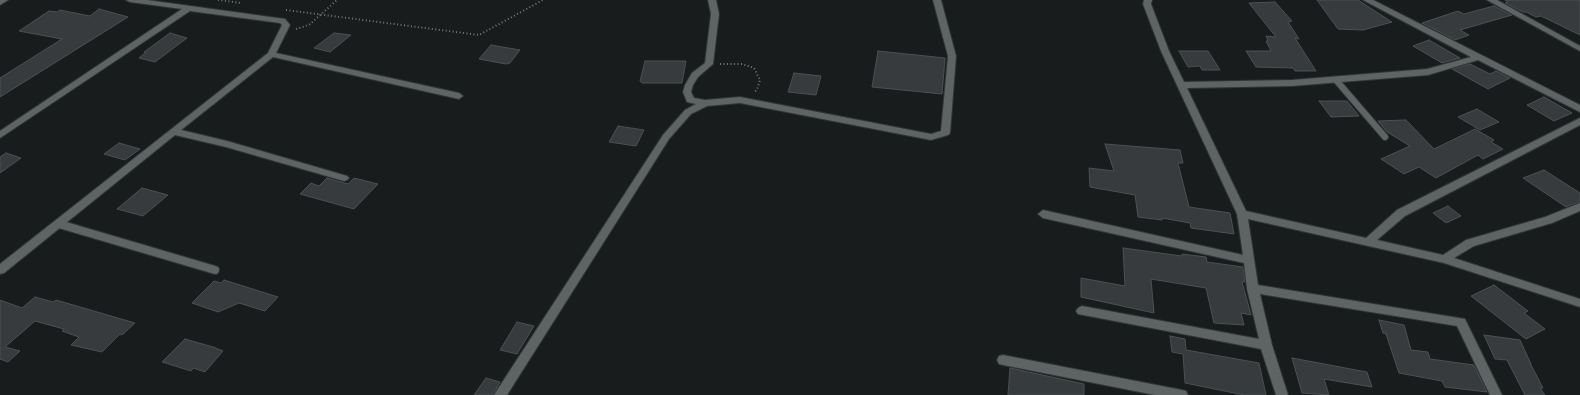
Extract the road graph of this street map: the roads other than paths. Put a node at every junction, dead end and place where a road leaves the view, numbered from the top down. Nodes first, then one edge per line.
1 (4, 0) edge
2 (130, 0) edge
3 (712, 0) edge
4 (937, 0) edge
5 (1148, 0) edge
6 (1366, 0) edge
7 (1491, 0) edge
8 (0, 3) edge
9 (189, 8) junction
10 (1580, 49) edge
11 (271, 54) junction
12 (1479, 57) junction
13 (1336, 80) junction
14 (1182, 85) junction
15 (459, 96) dead end
16 (705, 103) junction
17 (1580, 109) edge
18 (1580, 121) edge
19 (175, 132) junction
20 (0, 135) edge
21 (1385, 137) dead end
22 (344, 178) dead end
23 (1580, 207) edge
24 (1043, 214) dead end
25 (1242, 214) junction
26 (59, 224) junction
27 (1369, 241) junction
28 (1444, 259) junction
29 (1249, 260) junction
30 (0, 270) edge
31 (215, 270) dead end
32 (1253, 289) junction
33 (1580, 303) edge
34 (1082, 311) dead end
35 (1266, 345) junction
36 (1003, 360) dead end
37 (500, 395) edge
38 (1182, 395) edge
39 (1282, 395) edge
40 (1496, 395) edge

1 - 8 street
2 - 9 street
3 - 16 street
4 - 16 street
5 - 14 street
6 - 12 street
7 - 10 street
9 - 11 street
9 - 20 street
11 - 15 street
11 - 19 street
12 - 13 street
12 - 17 street
13 - 14 street
13 - 21 lane
14 - 25 street
16 - 37 street
18 - 27 street
19 - 22 street
19 - 26 street
23 - 28 street
24 - 29 street
25 - 27 street
25 - 29 street
26 - 30 street
26 - 31 lane
27 - 28 street
28 - 33 street
29 - 32 street
32 - 35 street
32 - 40 street
34 - 35 street
35 - 39 street
36 - 38 street

